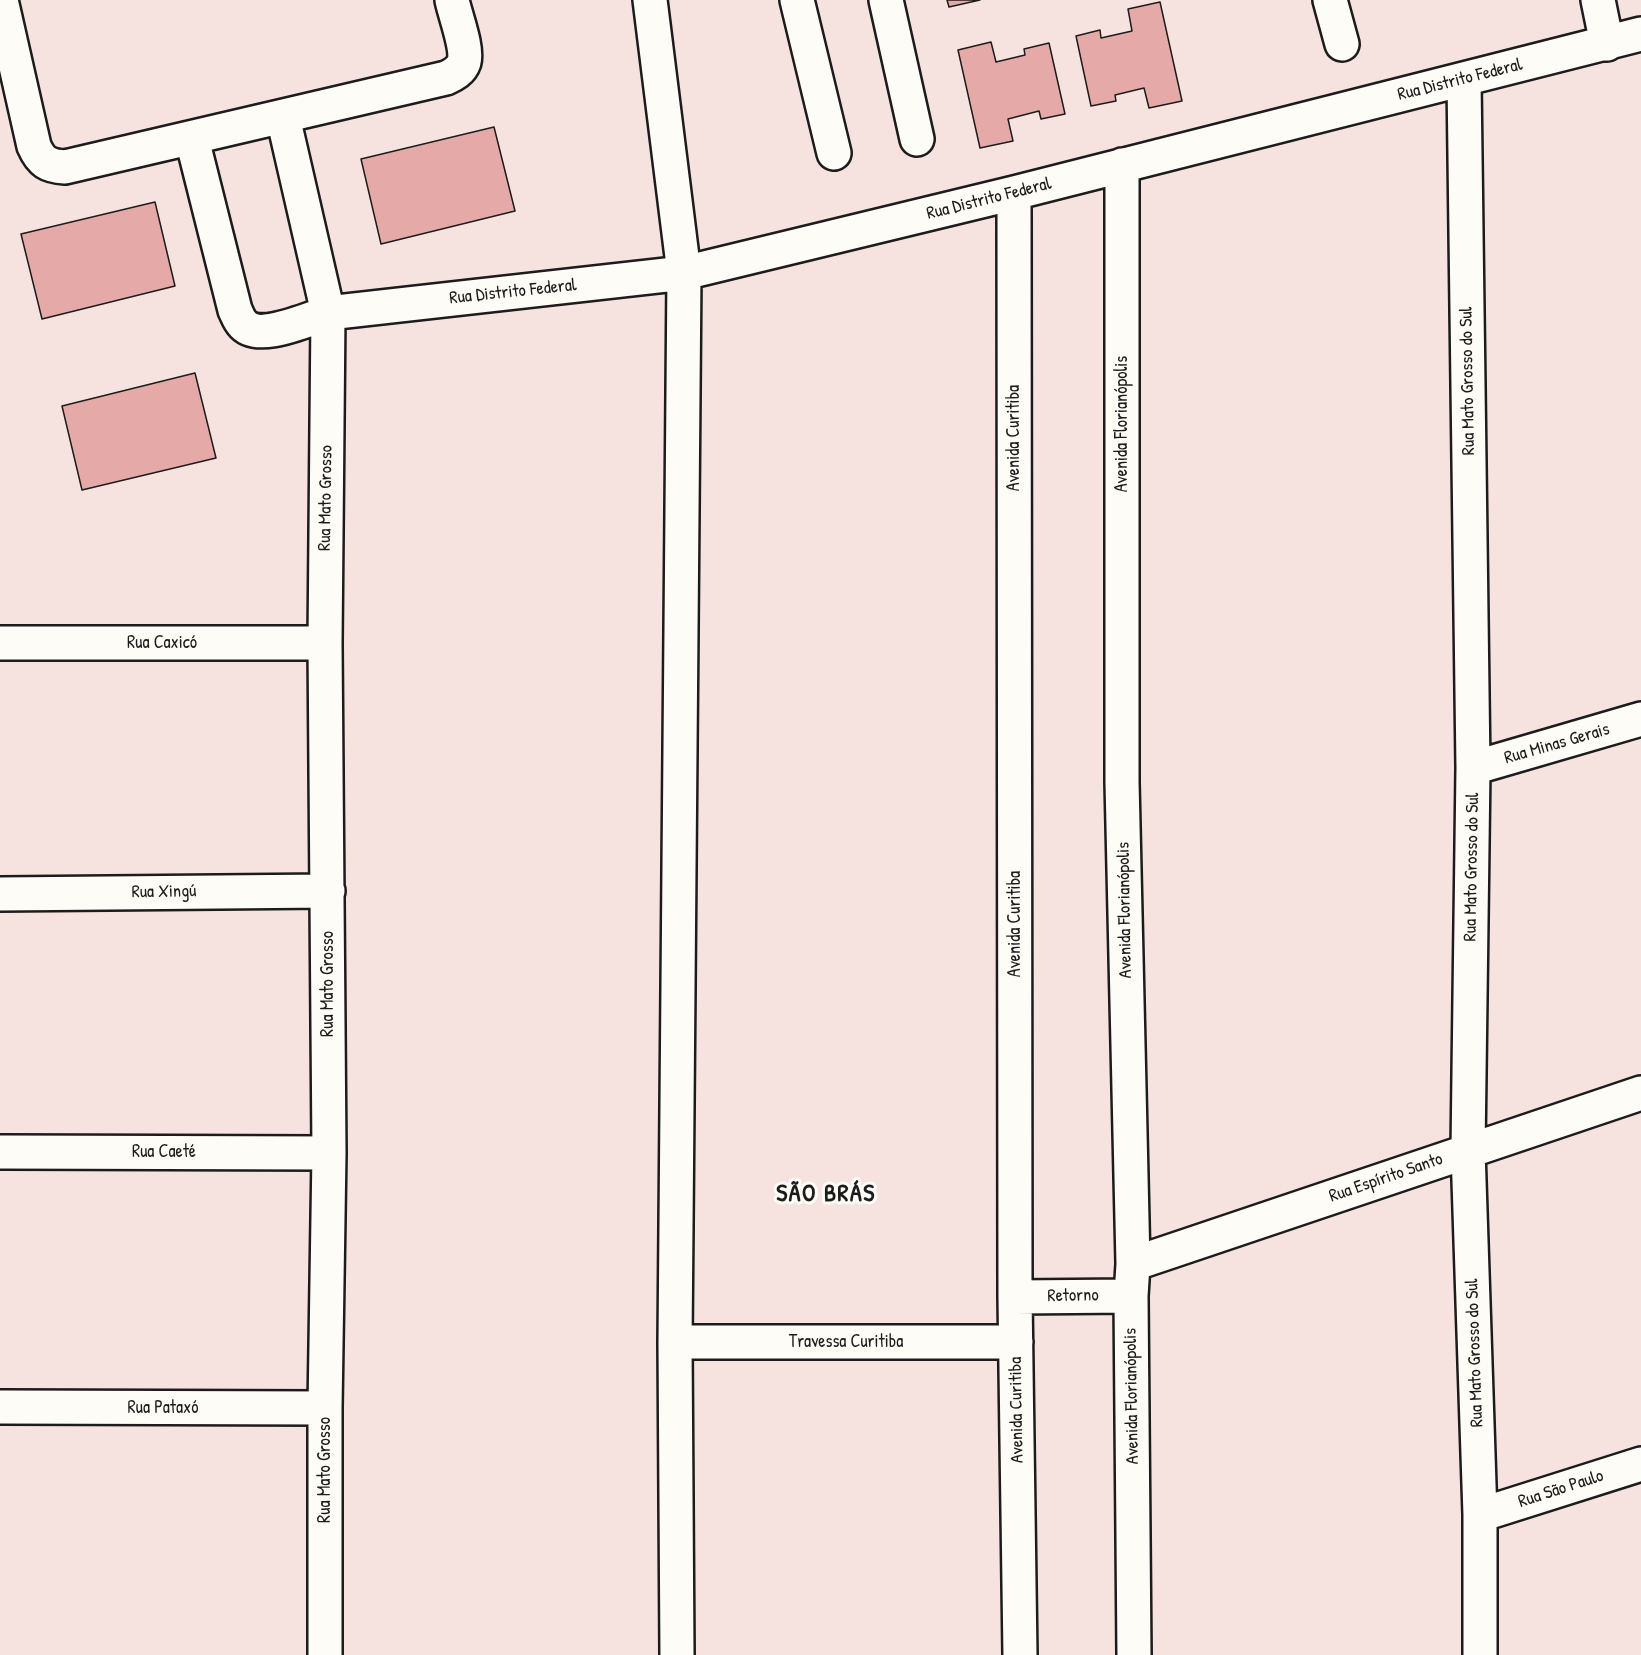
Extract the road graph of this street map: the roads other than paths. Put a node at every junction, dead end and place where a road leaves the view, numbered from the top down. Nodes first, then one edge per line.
1 (1, 0) edge
2 (452, 0) edge
3 (650, 0) edge
4 (797, 0) edge
5 (886, 0) edge
6 (1330, 0) edge
7 (1598, 0) edge
8 (1641, 34) edge
9 (1342, 44) dead end
10 (1606, 44) junction
11 (1464, 80) junction
12 (283, 117) junction
13 (192, 139) junction
14 (916, 139) dead end
15 (834, 153) dead end
16 (1122, 165) junction
17 (1014, 193) junction
18 (684, 273) junction
19 (328, 313) junction
20 (0, 643) edge
21 (325, 643) junction
22 (1641, 719) edge
23 (1473, 768) junction
24 (327, 891) junction
25 (0, 894) edge
26 (1641, 1093) edge
27 (1468, 1150) junction
28 (0, 1152) edge
29 (329, 1153) junction
30 (1132, 1280) junction
31 (1015, 1298) junction
32 (675, 1342) junction
33 (1016, 1342) junction
34 (0, 1407) edge
35 (325, 1408) junction
36 (1641, 1464) edge
37 (1480, 1515) junction
38 (325, 1655) edge
39 (677, 1655) edge
40 (1020, 1655) edge
41 (1134, 1655) edge
42 (1480, 1655) edge

1 - 13 street
2 - 12 street
3 - 18 street
4 - 15 street
5 - 14 street
6 - 9 street
7 - 10 street
8 - 10 street, Rua Distrito Federal
10 - 11 street, Rua Distrito Federal
11 - 16 street, Rua Distrito Federal
11 - 23 street, Rua Mato Grosso do Sul
12 - 13 street
12 - 19 street, Rua Mato Grosso
13 - 19 street, Rua Distrito Federal
16 - 17 street, Rua Distrito Federal
16 - 30 street, Avenida Florianópolis
17 - 18 street, Rua Distrito Federal
17 - 31 street, Avenida Curitiba
18 - 19 street, Rua Distrito Federal
18 - 32 street
19 - 21 street, Rua Mato Grosso
20 - 21 street, Rua Caxicó
21 - 24 street, Rua Mato Grosso
22 - 23 street, Rua Minas Gerais
23 - 27 street, Rua Mato Grosso do Sul
24 - 25 street, Rua Xingú
24 - 29 street, Rua Mato Grosso
26 - 27 street, Rua Espírito Santo
27 - 30 street, Rua Espírito Santo
27 - 37 street, Rua Mato Grosso do Sul
28 - 29 street, Rua Caeté
29 - 35 street, Rua Mato Grosso
30 - 31 street, Retorno
30 - 41 street, Avenida Florianópolis
31 - 33 street, Avenida Curitiba
32 - 33 street, Travessa Curitiba
32 - 39 street
33 - 40 street, Avenida Curitiba
34 - 35 street, Rua Pataxó
35 - 38 street, Rua Mato Grosso
36 - 37 street, Rua São Paulo
37 - 42 street, Rua Mato Grosso do Sul

